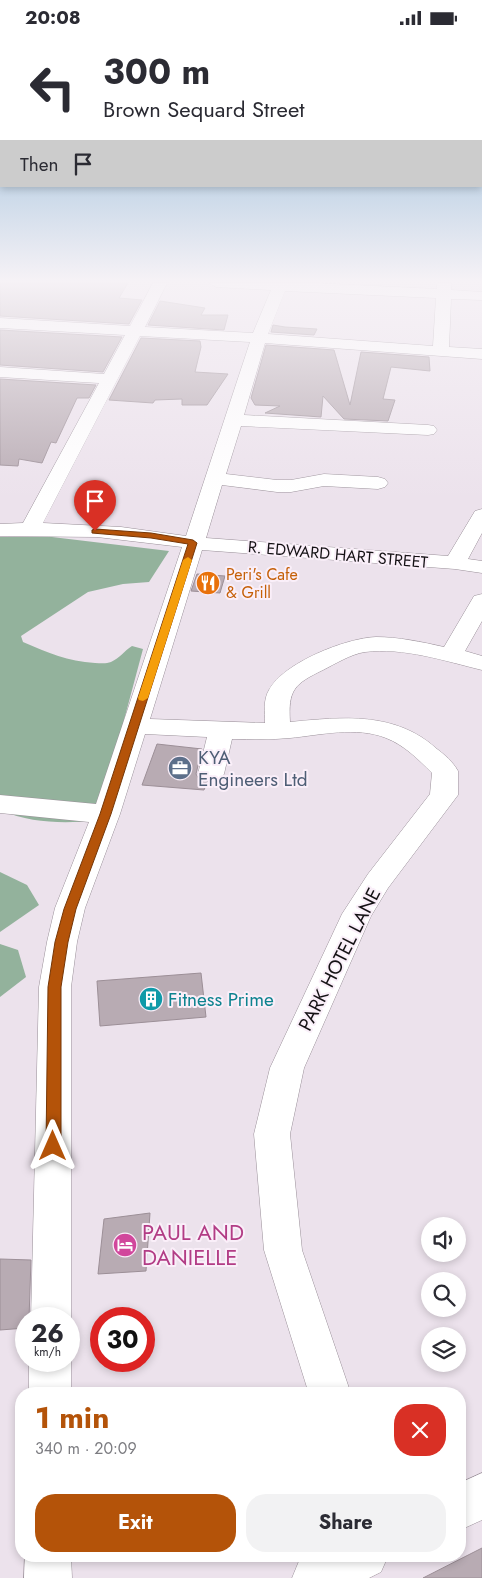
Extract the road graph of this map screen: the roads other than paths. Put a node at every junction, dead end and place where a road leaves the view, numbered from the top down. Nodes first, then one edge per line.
1 (122, 355) edge
2 (253, 355) edge
3 (0, 372) edge
4 (109, 379) junction
5 (234, 420) junction
6 (428, 430) dead end
7 (214, 478) junction
8 (378, 483) dead end
9 (482, 515) edge
10 (30, 529) junction
11 (0, 530) edge
12 (193, 543) junction
13 (455, 563) junction
14 (482, 567) edge
15 (482, 601) edge
16 (450, 655) junction
17 (482, 663) edge
18 (134, 725) junction
19 (221, 731) junction
20 (278, 731) junction
21 (211, 774) dead end
22 (0, 804) edge
23 (106, 814) junction
24 (51, 1307) edge
25 (50, 1372) edge
26 (50, 1387) edge
27 (328, 1387) edge
28 (482, 1496) edge
29 (466, 1504) edge
30 (48, 1562) edge
31 (48, 1578) edge

1 - 4 street
2 - 5 street
3 - 4 street
4 - 10 street
5 - 6 street
5 - 7 street
7 - 8 street
7 - 12 street
9 - 13 street
10 - 11 street, R. EDWARD HART STREET
10 - 12 street, R. EDWARD HART STREET
12 - 13 street, R. EDWARD HART STREET
12 - 18 street
13 - 14 street, R. EDWARD HART STREET
15 - 16 street
16 - 17 street
16 - 20 street
18 - 19 street, PARK HOTEL LANE
18 - 23 street
19 - 20 street, PARK HOTEL LANE
19 - 21 street
20 - 27 street, PARK HOTEL LANE
22 - 23 street
23 - 24 street
25 - 26 street
28 - 29 street
30 - 31 street

